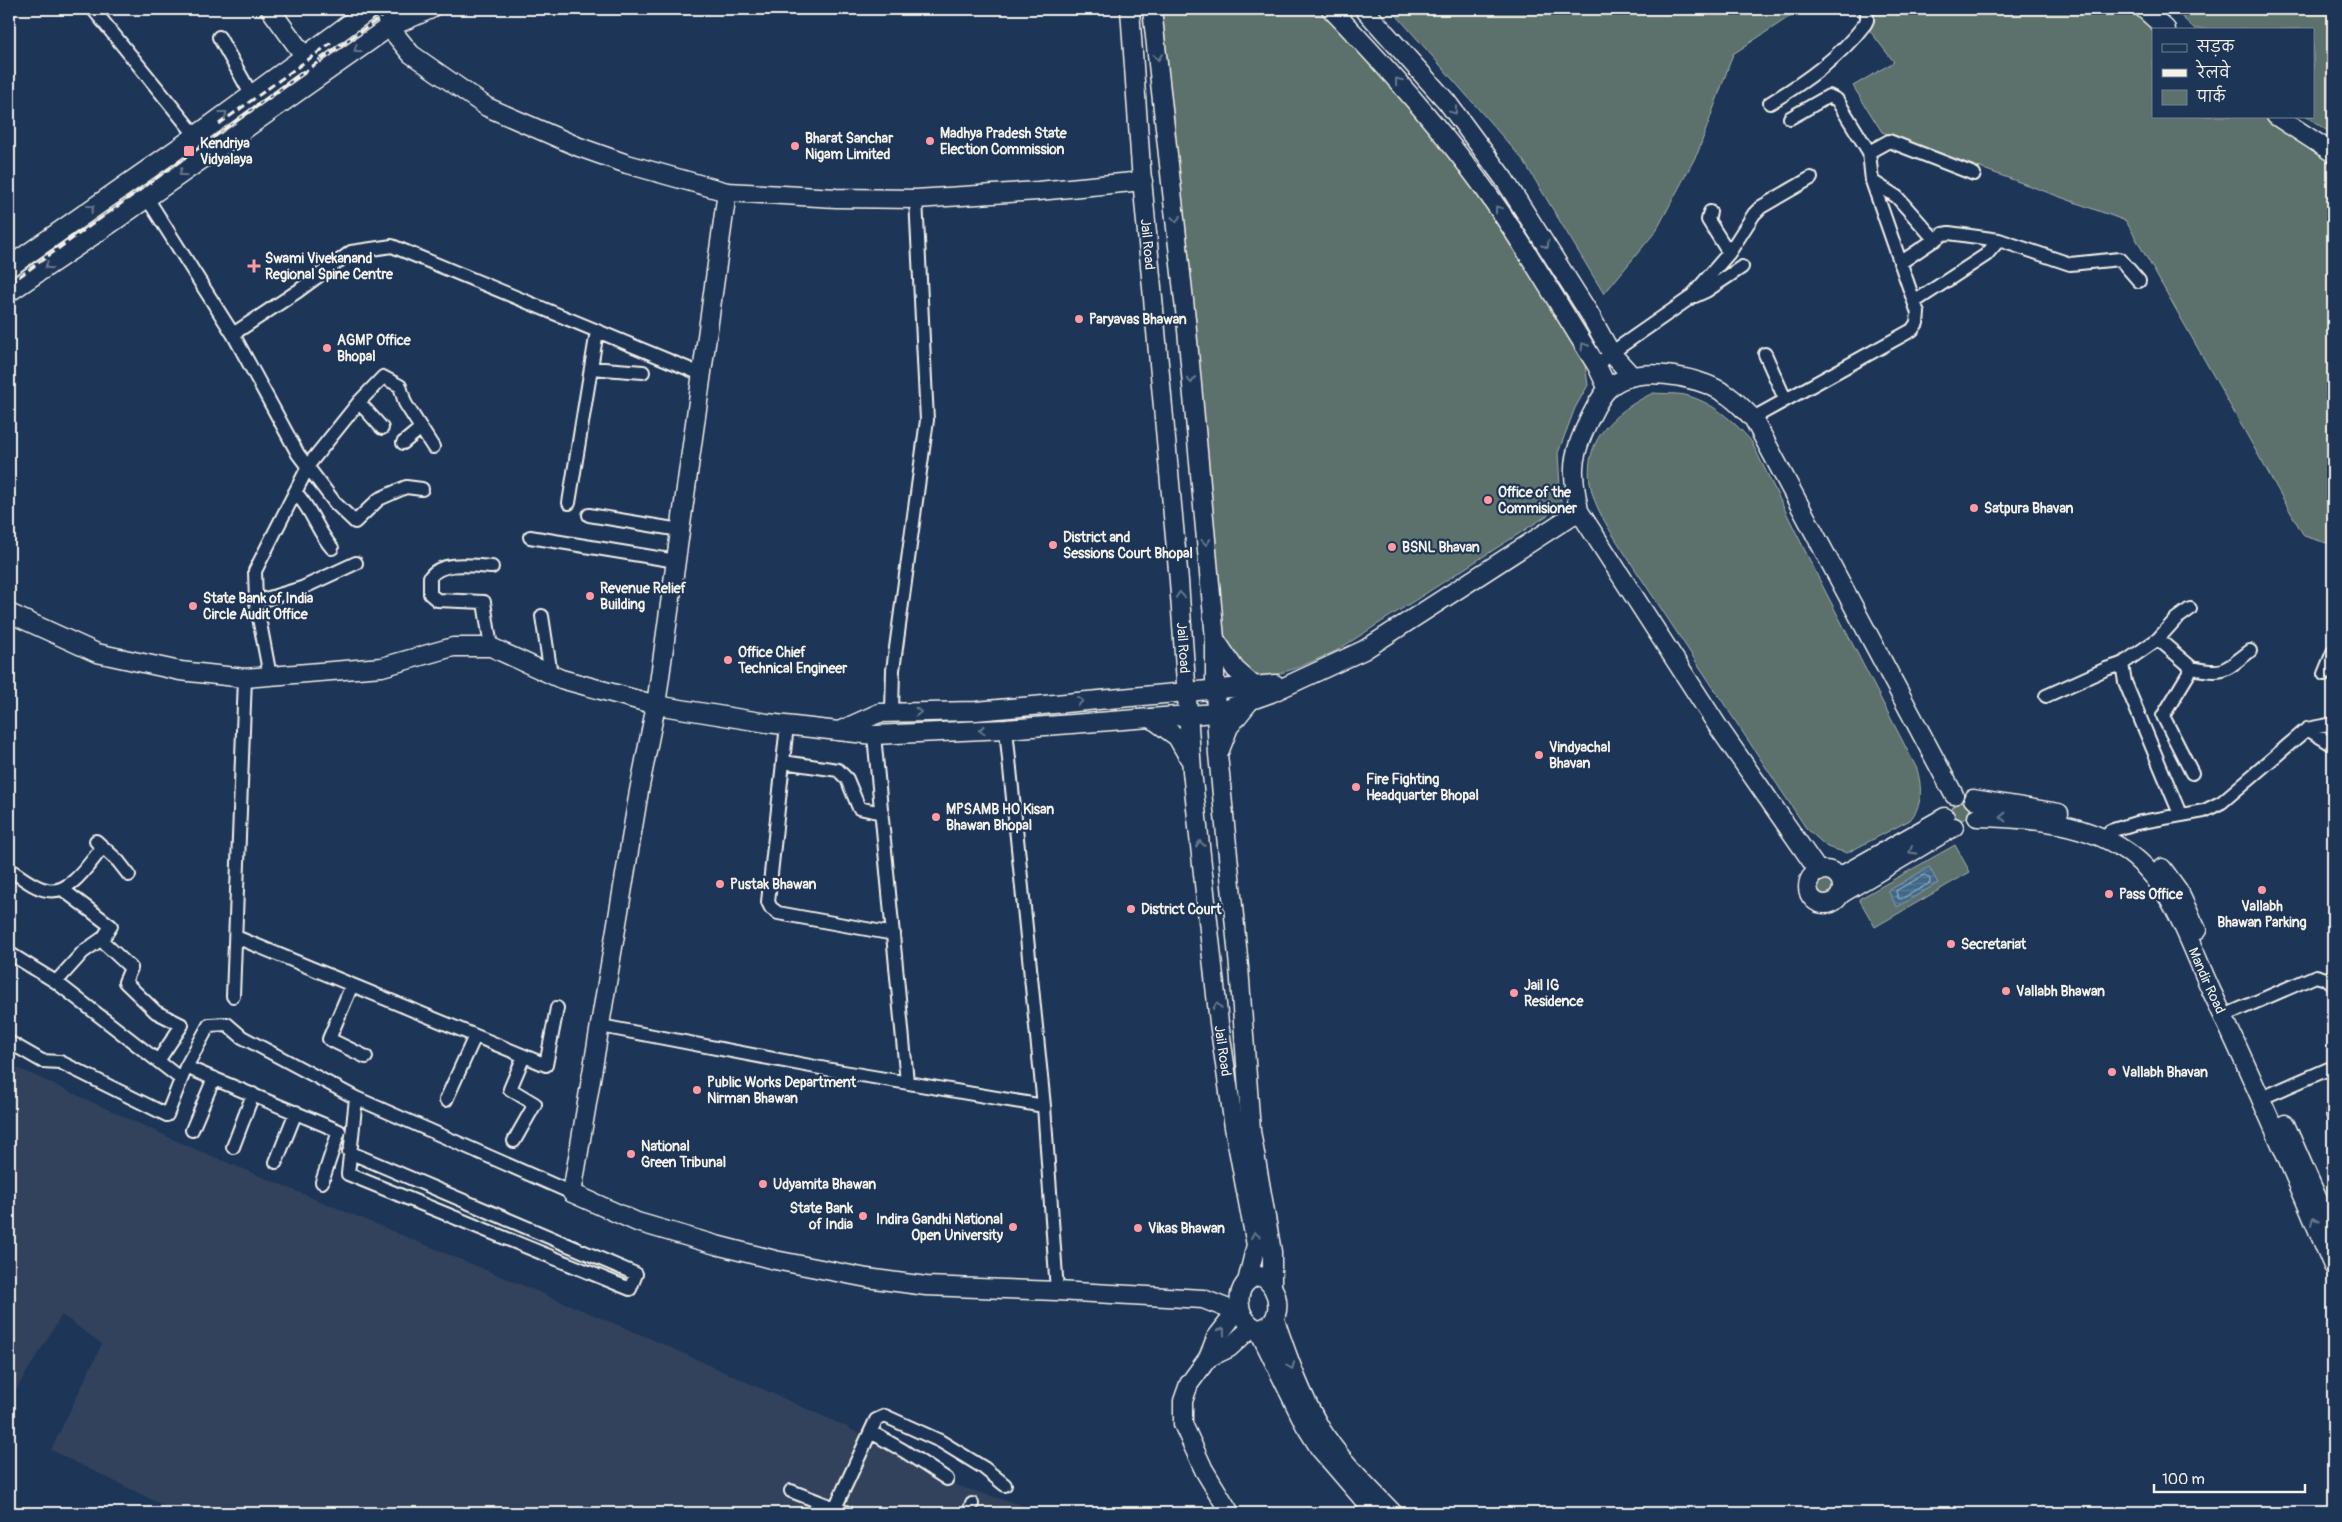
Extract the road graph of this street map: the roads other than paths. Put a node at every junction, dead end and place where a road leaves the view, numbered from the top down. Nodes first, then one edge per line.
1 (93, 9) edge
2 (270, 9) edge
3 (370, 9) edge
4 (430, 9) edge
5 (1130, 9) edge
6 (1152, 9) edge
7 (1332, 9) edge
8 (1364, 9) edge
9 (1867, 9) edge
10 (2144, 9) edge
11 (2158, 9) edge
12 (387, 18) edge
13 (2165, 28) edge
14 (2179, 28) edge
15 (219, 37) dead end
16 (306, 57) junction
17 (318, 75) junction
18 (251, 94) junction
19 (1770, 103) dead end
20 (1790, 118) dead end
21 (2279, 118) edge
22 (2293, 118) edge
23 (196, 136) junction
24 (2333, 143) edge
25 (1869, 152) junction
26 (2333, 153) edge
27 (1974, 174) dead end
28 (1810, 178) dead end
29 (1142, 181) junction
30 (1872, 181) junction
31 (727, 192) junction
32 (147, 198) junction
33 (916, 200) junction
34 (1710, 212) dead end
35 (1935, 240) junction
36 (1999, 240) junction
37 (1729, 253) junction
38 (1900, 263) junction
39 (9, 267) edge
40 (1742, 267) dead end
41 (2139, 282) dead end
42 (9, 292) edge
43 (1690, 298) junction
44 (1914, 302) junction
45 (597, 331) junction
46 (233, 334) junction
47 (1612, 353) junction
48 (1765, 354) dead end
49 (1597, 366) junction
50 (591, 368) junction
51 (643, 372) dead end
52 (701, 374) junction
53 (1632, 376) junction
54 (1608, 389) junction
55 (1785, 400) junction
56 (359, 402) junction
57 (1753, 418) junction
58 (382, 428) dead end
59 (421, 428) junction
60 (402, 443) dead end
61 (433, 448) dead end
62 (308, 469) junction
63 (422, 489) dead end
64 (295, 492) junction
65 (569, 503) dead end
66 (1579, 511) junction
67 (589, 515) dead end
68 (680, 530) junction
69 (530, 537) dead end
70 (332, 548) dead end
71 (676, 561) junction
72 (356, 562) dead end
73 (492, 567) dead end
74 (256, 602) junction
75 (2190, 609) dead end
76 (9, 612) edge
77 (542, 616) dead end
78 (1215, 639) junction
79 (2158, 639) junction
80 (492, 646) junction
81 (2250, 651) dead end
82 (2333, 652) edge
83 (2122, 664) junction
84 (2192, 668) junction
85 (2324, 674) dead end
86 (551, 675) junction
87 (270, 676) junction
88 (245, 678) junction
89 (1215, 689) junction
90 (1186, 691) junction
91 (1252, 693) junction
92 (2046, 696) dead end
93 (656, 705) junction
94 (892, 712) junction
95 (1216, 713) junction
96 (1188, 715) junction
97 (1151, 718) junction
98 (2333, 724) edge
99 (787, 725) junction
100 (1006, 729) junction
101 (2307, 729) junction
102 (839, 731) junction
103 (874, 736) junction
104 (2333, 745) edge
105 (1218, 754) junction
106 (783, 762) junction
107 (1192, 763) junction
108 (2192, 773) dead end
109 (1954, 795) junction
110 (1973, 799) junction
111 (882, 813) junction
112 (2180, 814) junction
113 (1976, 817) junction
114 (1950, 822) junction
115 (2110, 830) junction
116 (9, 869) edge
117 (1819, 872) junction
118 (129, 875) dead end
119 (1840, 885) junction
120 (62, 889) junction
121 (894, 934) junction
122 (236, 936) junction
123 (101, 940) junction
124 (9, 953) edge
125 (56, 982) junction
126 (352, 985) junction
127 (2333, 985) edge
128 (233, 996) dead end
129 (557, 1008) dead end
130 (2233, 1012) junction
131 (601, 1026) junction
132 (475, 1036) junction
133 (9, 1042) edge
134 (366, 1056) dead end
135 (524, 1056) junction
136 (158, 1061) junction
137 (2333, 1067) edge
138 (183, 1073) junction
139 (214, 1078) junction
140 (907, 1082) junction
141 (253, 1094) junction
142 (2271, 1094) junction
143 (356, 1098) junction
144 (446, 1100) dead end
145 (1044, 1106) junction
146 (296, 1112) junction
147 (192, 1130) dead end
148 (514, 1141) dead end
149 (233, 1147) dead end
150 (349, 1152) junction
151 (276, 1162) dead end
152 (322, 1182) dead end
153 (2306, 1187) junction
154 (572, 1193) junction
155 (2333, 1234) edge
156 (2333, 1266) edge
157 (1272, 1284) junction
158 (1245, 1285) junction
159 (1057, 1291) junction
160 (1203, 1300) junction
161 (1245, 1318) junction
162 (1275, 1320) junction
163 (871, 1432) junction
164 (947, 1480) dead end
165 (1004, 1486) dead end
166 (791, 1491) dead end
167 (835, 1508) junction
168 (848, 1513) edge
169 (1230, 1513) edge
170 (1375, 1513) edge
171 (1392, 1513) edge

1 - 23 street
2 - 16 street
3 - 16 main road
4 - 12 main road
5 - 29 street, Jail Road
6 -> 78 street, Jail Road
49 -> 7 street
8 -> 47 street
9 - 19 street
10 - 13 street
11 - 14 street
12 -> 17 main road
12 - 31 street
15 - 18 street
16 - 17 street
16 - 18 main road
17 -> 32 main road
23 -> 18 main road
20 - 25 street
21 - 26 street
22 - 24 street
39 -> 23 main road
25 - 27 street
25 - 30 street
28 - 37 street
29 - 33 street
90 -> 29 street, Jail Road
30 - 35 street
30 - 38 street
31 - 33 street
31 - 52 street
32 -> 42 main road
32 - 46 street
33 - 94 street
34 - 37 street
35 - 36 street
35 - 38 street
36 - 41 street
36 - 44 street
37 - 43 street
38 - 44 street
40 - 43 street
43 - 47 street
44 - 55 street
45 - 46 street
45 - 50 street
45 - 52 street
46 - 62 street
47 - 49 street
47 - 53 street
48 - 55 street
49 - 54 street
50 - 51 street
50 - 65 street
52 - 68 street
53 - 54 street
53 - 57 street
54 - 66 street
55 - 57 street
56 - 58 street
56 - 59 street
56 - 62 street
57 - 109 street
59 - 60 street
59 - 61 street
62 - 63 street
62 - 64 street
64 - 70 street
64 - 74 street
66 - 91 street
66 - 117 street
67 - 68 street
68 - 71 street
69 - 71 street
71 - 93 street
72 - 74 street
73 - 80 street
74 - 87 street
75 - 79 street
76 - 88 street
77 - 86 street
78 - 89 street, Jail Road
78 - 91 street
79 - 83 street
79 - 84 street
80 - 86 street
80 - 87 street
81 - 84 street
82 - 85 street
83 - 92 street
83 - 112 street
84 - 108 street
86 - 93 street
87 - 88 street
88 - 122 street
89 - 90 street
89 - 91 street
89 - 95 street, Jail Road
94 -> 90 street
90 - 96 street, Jail Road
91 - 95 street
91 - 105 street
93 - 99 street
93 - 131 street
94 - 102 street
95 - 96 street
95 - 105 street, Jail Road
96 - 97 street
96 - 107 street, Jail Road
97 - 100 street
97 - 107 street
98 - 101 street
99 - 102 street
99 - 106 street
100 -> 103 street
100 - 145 street
101 - 104 street
101 - 112 street
102 - 103 street
103 - 111 street
105 - 157 street, Jail Road
106 - 111 street
106 - 121 street
158 -> 107 street, Jail Road
109 - 110 street
109 - 114 street
110 - 113 street
110 - 115 street, Mandir Road
111 - 121 street
112 - 115 street
113 - 114 street
153 -> 113 street, Mandir Road
114 - 119 street
115 - 130 street, Mandir Road
116 - 120 street
117 - 119 street
117 - 119 street
118 - 120 street
120 - 123 street
121 - 140 street
122 - 126 street
122 - 128 street
123 - 125 street
123 - 136 street
124 - 125 street
125 - 136 street
126 - 132 street
126 - 134 street
127 - 130 street
129 - 135 street
130 - 142 street, Mandir Road
131 - 140 street
131 - 154 street
132 - 135 street
132 - 144 street
133 - 138 street
135 - 148 street
136 - 138 street
137 - 142 street
138 - 139 street
138 - 143 street
139 - 141 street
139 - 147 street
140 - 145 street
141 - 146 street
141 - 149 street
142 - 153 street, Mandir Road
143 - 150 street
143 - 154 street
145 - 159 street
146 - 151 street
146 - 152 street
150 - 150 street
153 - 155 street, Mandir Road
156 -> 153 street, Mandir Road
154 - 159 street
157 - 158 street
157 - 162 street
158 - 160 street
158 - 161 street
159 - 160 street
160 - 161 street
161 - 162 street
161 - 169 street
161 - 170 street
162 -> 171 street
163 - 164 street
163 - 165 street
163 - 167 street
166 - 167 street
167 - 168 street

